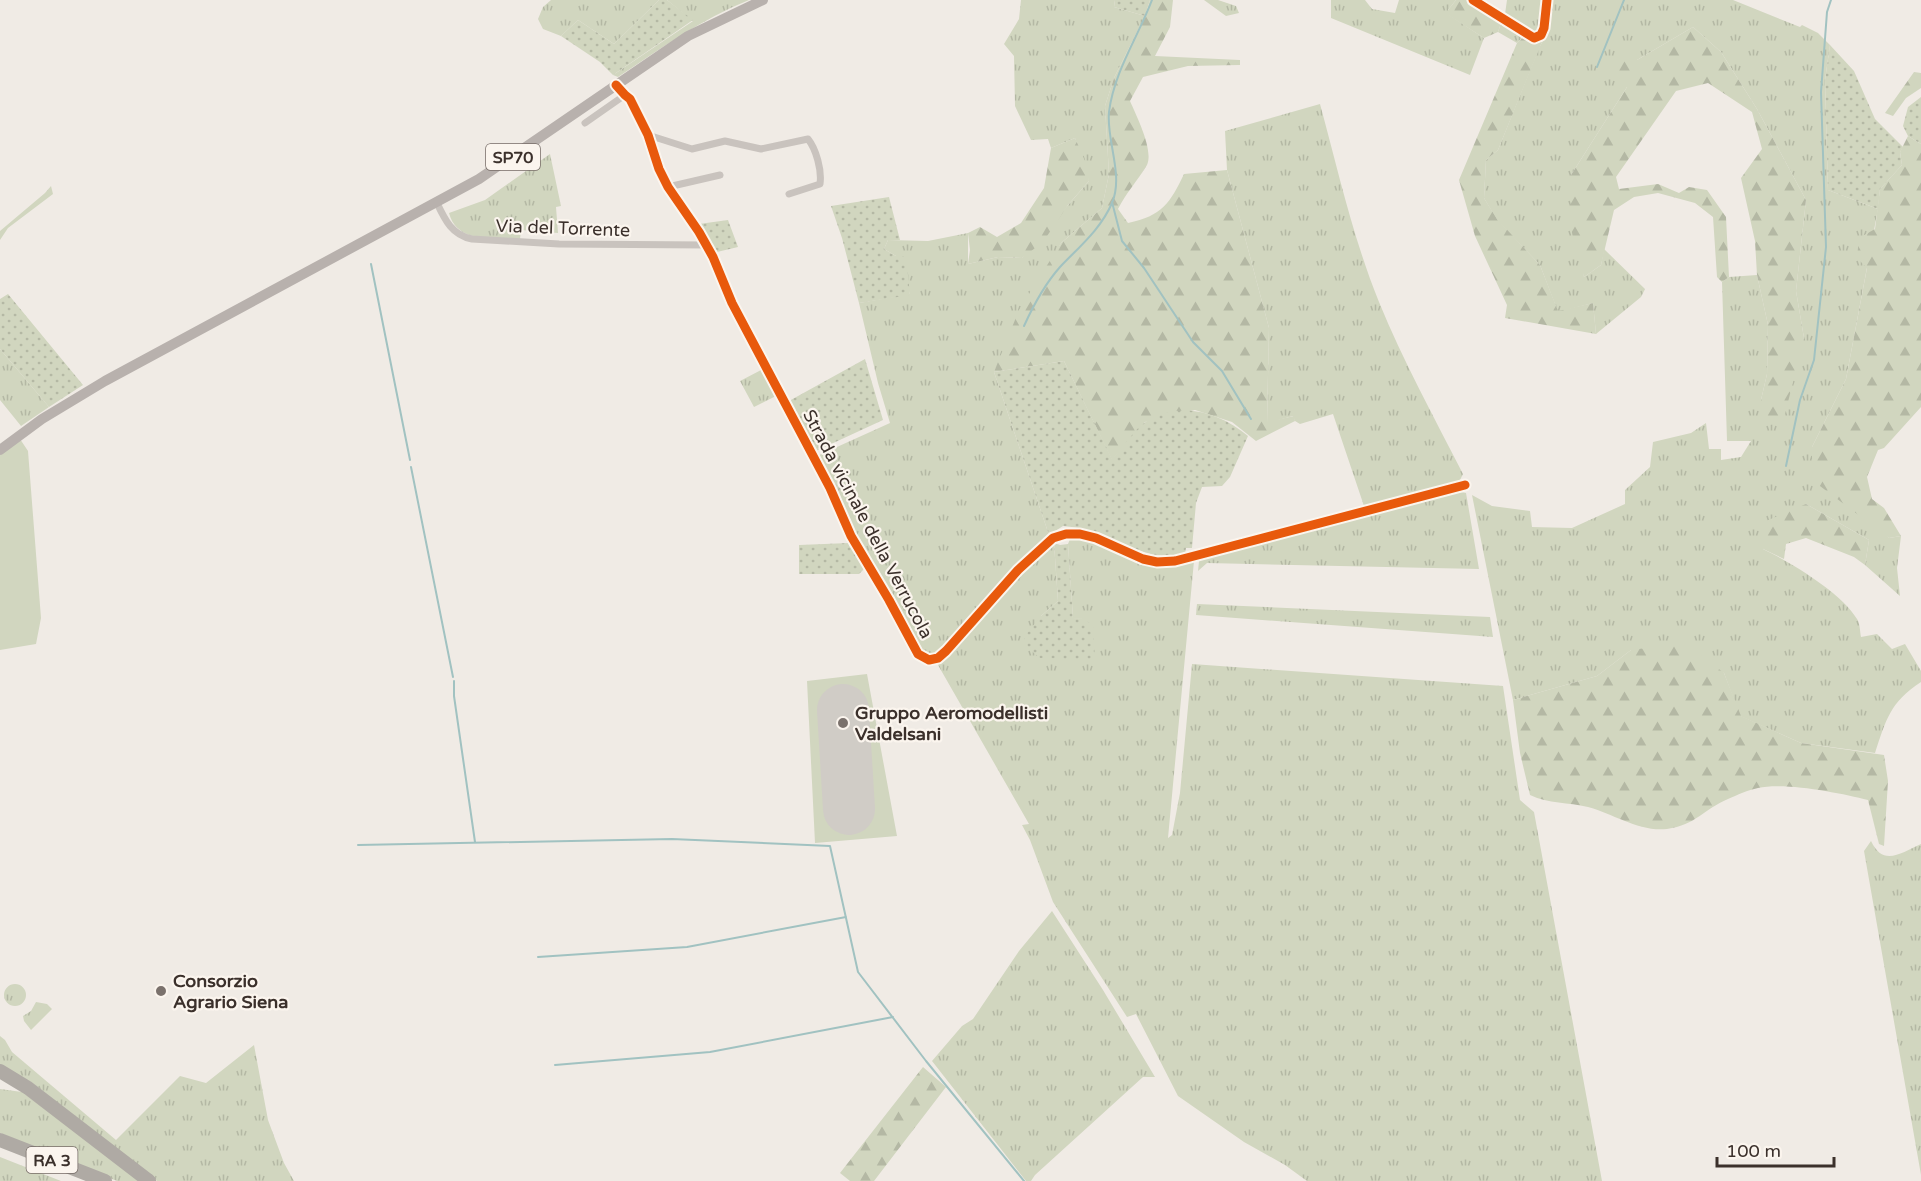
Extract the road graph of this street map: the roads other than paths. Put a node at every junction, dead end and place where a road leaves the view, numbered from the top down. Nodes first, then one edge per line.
1 (763, 0) edge
2 (1473, 0) edge
3 (1548, 0) edge
4 (616, 85) junction
5 (625, 95) junction
6 (585, 123) dead end
7 (648, 135) junction
8 (720, 175) dead end
9 (668, 187) junction
10 (789, 194) dead end
11 (436, 203) junction
12 (706, 245) junction
13 (0, 450) edge
14 (1466, 485) dead end
15 (0, 1071) edge
16 (0, 1081) edge
17 (21, 1083) junction
18 (0, 1140) edge
19 (0, 1149) edge
20 (80, 1181) edge
21 (105, 1181) edge
22 (149, 1181) edge

1 - 4 main road, SP70
2 - 3 street
4 - 5 street
4 - 11 main road, SP70
5 - 6 street
5 - 7 street
7 - 9 street
7 - 10 street
8 - 9 street
9 - 12 street
11 - 12 street, Via del Torrente
11 - 13 main road, SP70
12 - 14 street, Strada vicinale della Verrucola
15 - 17 highway
16 - 17 highway
17 - 22 highway
18 - 21 highway, RA 3
19 - 20 highway, RA 3

